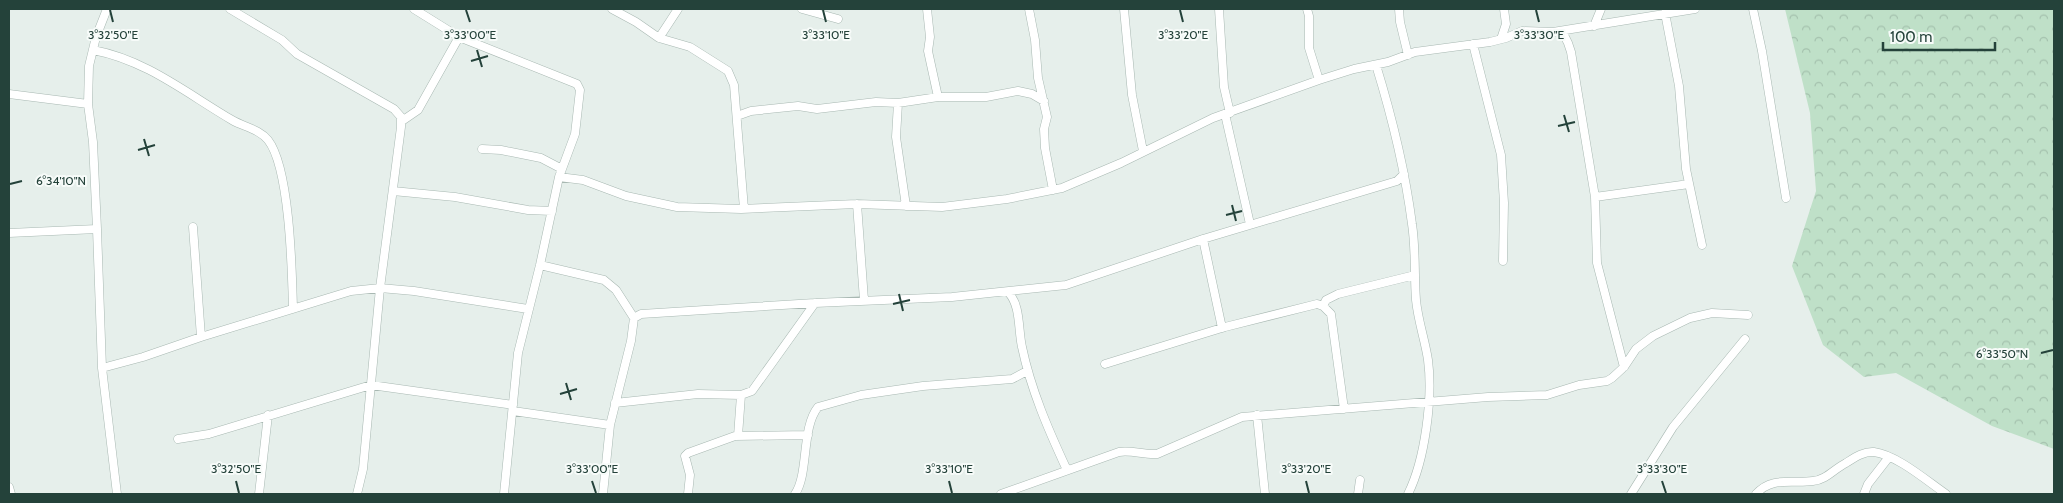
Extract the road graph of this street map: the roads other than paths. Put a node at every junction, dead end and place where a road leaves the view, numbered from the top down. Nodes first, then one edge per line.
1 (107, 9) edge
2 (230, 9) edge
3 (414, 9) edge
4 (612, 9) edge
5 (678, 9) edge
6 (802, 9) edge
7 (927, 9) edge
8 (1029, 9) edge
9 (1124, 9) edge
10 (1219, 9) edge
11 (1307, 9) edge
12 (1399, 9) edge
13 (1504, 9) edge
14 (1600, 9) edge
15 (1695, 9) edge
16 (1753, 9) edge
17 (1665, 13) junction
18 (838, 19) dead end
19 (1594, 26) junction
20 (1562, 31) junction
21 (459, 37) junction
22 (659, 38) junction
23 (1501, 40) junction
24 (1473, 44) junction
25 (93, 50) junction
26 (1408, 55) junction
27 (1376, 65) junction
28 (1319, 80) junction
29 (9, 94) edge
30 (938, 97) junction
31 (1044, 101) junction
32 (898, 103) junction
33 (88, 104) junction
34 (1228, 113) junction
35 (737, 116) junction
36 (402, 121) junction
37 (482, 149) dead end
38 (1143, 151) junction
39 (562, 169) junction
40 (1404, 174) junction
41 (559, 177) junction
42 (1397, 181) junction
43 (1689, 184) junction
44 (1405, 185) junction
45 (1053, 190) junction
46 (393, 191) junction
47 (1595, 197) junction
48 (1786, 198) dead end
49 (857, 204) junction
50 (906, 206) junction
51 (744, 209) junction
52 (552, 211) junction
53 (1250, 224) junction
54 (193, 227) dead end
55 (98, 229) junction
56 (9, 233) edge
57 (1203, 239) junction
58 (1702, 245) dead end
59 (1503, 261) dead end
60 (540, 265) junction
61 (1415, 275) junction
62 (380, 288) junction
63 (1020, 291) junction
64 (1008, 292) junction
65 (1014, 298) junction
66 (864, 300) junction
67 (815, 303) junction
68 (1323, 306) junction
69 (293, 309) junction
70 (528, 309) junction
71 (1748, 315) dead end
72 (634, 318) junction
73 (1222, 328) junction
74 (201, 337) junction
75 (1745, 338) dead end
76 (1105, 364) dead end
77 (1624, 367) junction
78 (102, 368) junction
79 (1027, 371) junction
80 (371, 385) junction
81 (741, 395) junction
82 (1429, 402) junction
83 (615, 403) junction
84 (513, 408) junction
85 (1344, 409) junction
86 (268, 415) junction
87 (1257, 415) junction
88 (610, 425) junction
89 (738, 436) junction
90 (808, 436) junction
91 (178, 439) dead end
92 (1889, 457) junction
93 (1067, 470) junction
94 (1360, 480) dead end
95 (9, 488) edge
96 (1022, 490) edge
97 (796, 493) edge
98 (11, 494) edge
99 (117, 494) edge
100 (260, 494) edge
101 (356, 494) edge
102 (504, 494) edge
103 (603, 494) edge
104 (688, 494) edge
105 (1001, 494) edge
106 (1265, 494) edge
107 (1358, 494) edge
108 (1408, 494) edge
109 (1631, 494) edge
110 (1756, 494) edge
111 (1864, 494) edge
112 (1946, 494) edge

1 - 25 street
2 - 36 street
3 - 21 street
4 - 22 street
5 - 22 street
6 - 18 street
7 - 30 street
8 - 31 street
9 - 38 street
10 - 34 street
11 - 28 street
12 - 26 street
13 - 23 street
14 - 19 street
15 - 17 street
16 - 48 street
17 - 19 street
17 - 43 street
19 - 20 street
20 - 23 street
20 - 47 street
21 - 36 street
21 - 39 street
22 - 35 street
23 - 24 street
24 - 26 street
24 - 59 street
25 - 33 street
25 - 69 street
26 - 27 street
27 - 28 street
27 - 40 street
28 - 34 street
29 - 33 street
30 - 31 street
30 - 32 street
31 - 45 street
32 - 35 street
32 - 50 street
33 - 55 street
34 - 38 street
34 - 53 street
35 - 51 street
36 - 46 street
37 - 39 street
38 - 45 street
39 - 41 street
40 - 42 street
40 - 44 street
41 - 51 street
41 - 52 street
42 - 44 street
42 - 53 street
43 - 47 street
43 - 58 street
44 - 61 street
45 - 50 street
46 - 52 street
46 - 62 street
47 - 77 street
49 - 50 street
49 - 51 street
49 - 66 street
52 - 60 street
53 - 57 street
54 - 74 street
55 - 56 street
55 - 78 street
57 - 63 street
57 - 73 street
60 - 70 street
60 - 72 street
61 - 68 street
61 - 82 street
62 - 69 street
62 - 70 street
62 - 80 street
63 - 64 street
63 - 65 street
64 - 65 street
64 - 66 street
65 - 79 street
66 - 67 street
67 - 72 street
67 - 81 street
68 - 73 street
68 - 85 street
69 - 74 street
70 - 84 street
71 - 77 street
72 - 83 street
73 - 76 street
74 - 78 street
75 - 109 street
77 - 82 street
78 - 99 street
79 - 90 street
79 - 93 street
80 - 84 street
80 - 86 street
80 - 101 street
81 - 83 street
81 - 89 street
82 - 85 street
82 - 108 street
83 - 88 street
84 - 88 street
84 - 102 street
85 - 87 street
86 - 91 street
86 - 100 street
87 - 93 street
87 - 106 street
88 - 103 street
89 - 90 street
89 - 104 street
90 - 97 street
92 - 110 street
92 - 111 street
92 - 112 street
93 - 96 street
94 - 107 street
95 - 98 street
96 - 105 street

